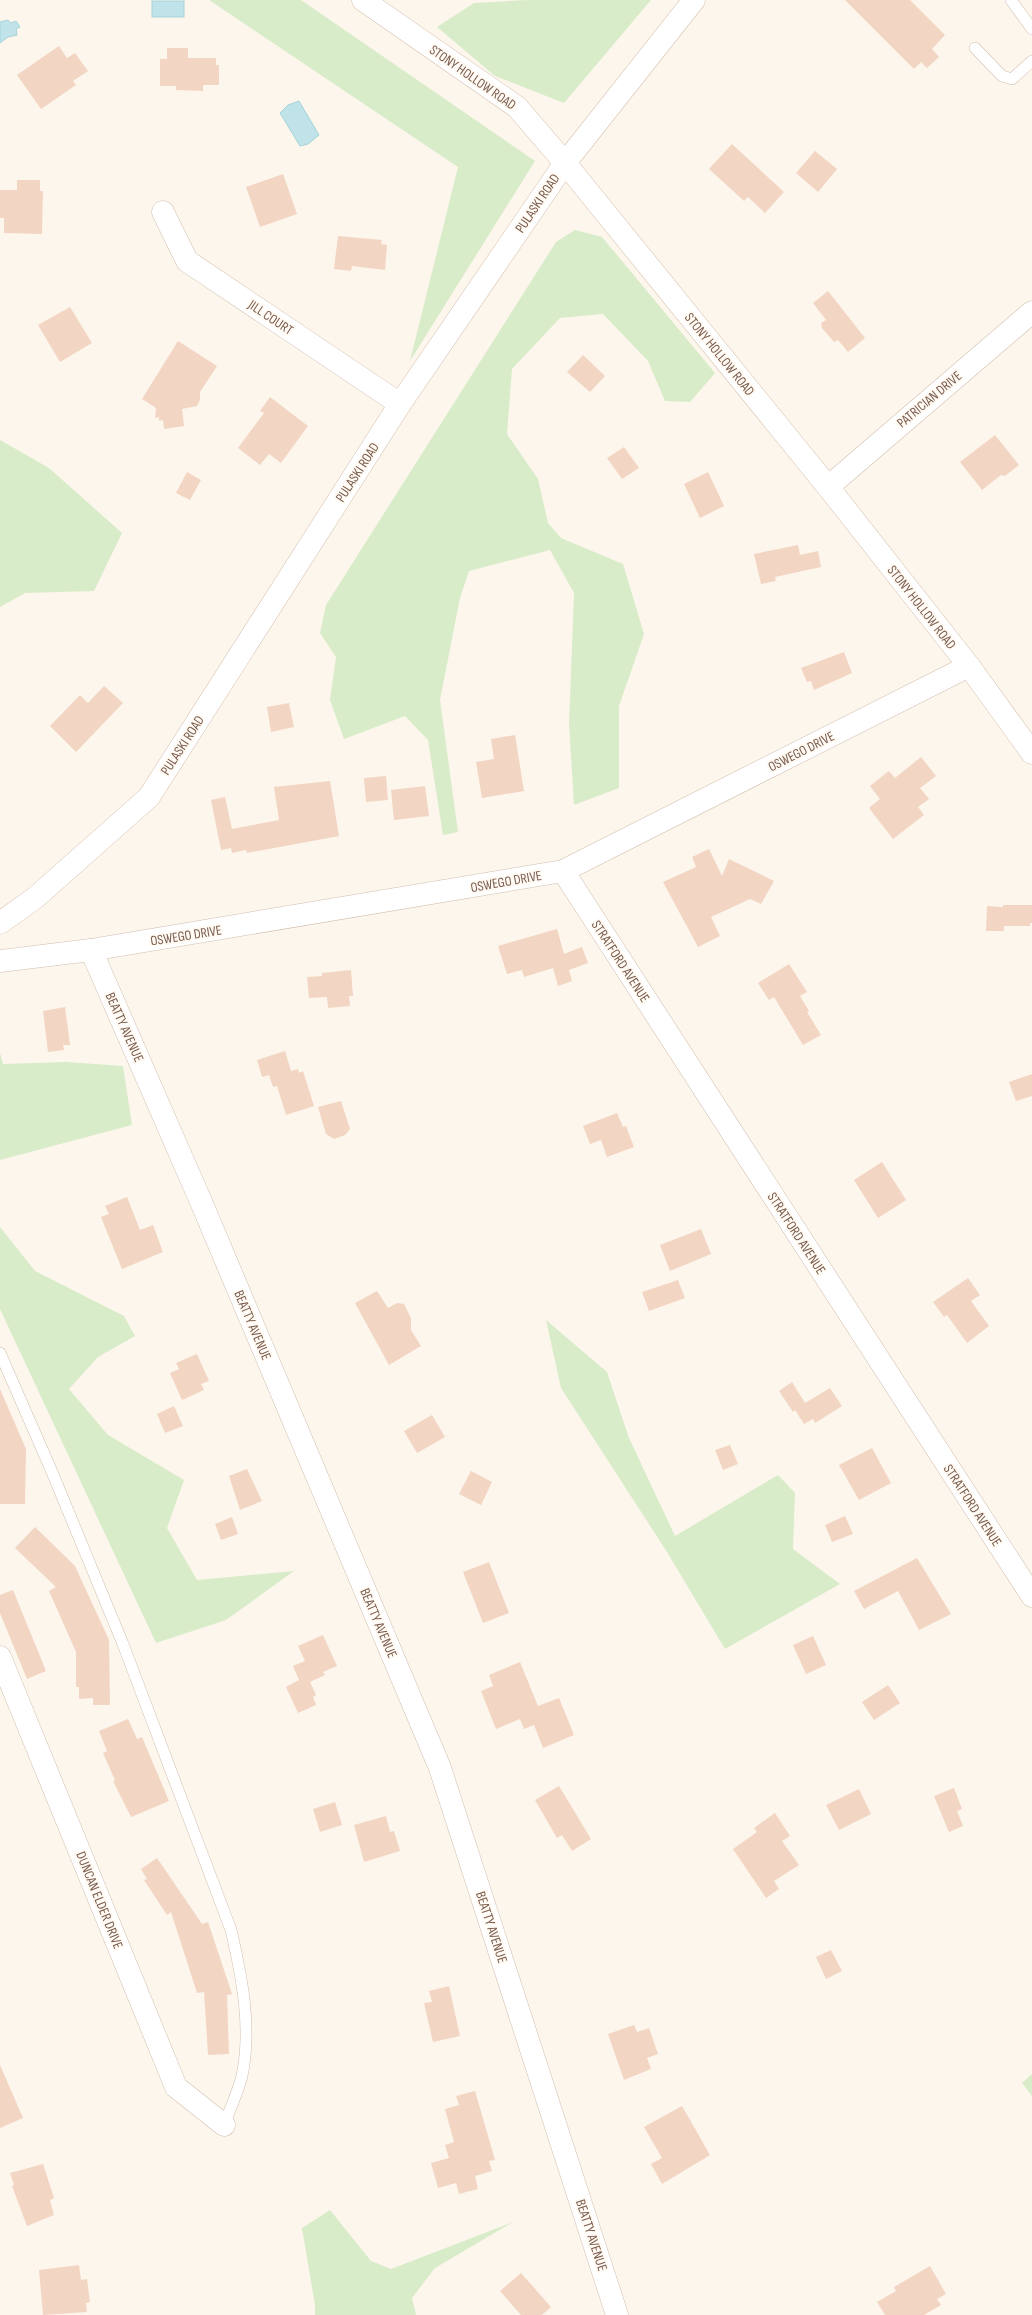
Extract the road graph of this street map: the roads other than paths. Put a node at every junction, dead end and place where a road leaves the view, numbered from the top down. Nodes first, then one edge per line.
1 (363, 0) edge
2 (694, 0) edge
3 (1011, 0) edge
4 (1032, 29) edge
5 (975, 48) dead end
6 (1032, 61) edge
7 (565, 163) junction
8 (163, 212) dead end
9 (1032, 312) edge
10 (400, 404) junction
11 (828, 487) junction
12 (969, 666) junction
13 (1032, 753) edge
14 (563, 871) junction
15 (0, 923) edge
16 (91, 950) junction
17 (0, 961) edge
18 (0, 1353) edge
19 (1032, 1596) edge
20 (0, 1657) edge
21 (224, 2125) joint
22 (617, 2315) edge

1 - 7 street, STONY HOLLOW ROAD
2 - 7 street, PULASKI ROAD
3 - 4 lane
5 - 6 lane
7 - 10 street, PULASKI ROAD
7 - 11 street, STONY HOLLOW ROAD
8 - 10 street, JILL COURT
9 - 11 street, PATRICIAN DRIVE
10 - 15 street, PULASKI ROAD
11 - 12 street, STONY HOLLOW ROAD
12 - 13 street, STONY HOLLOW ROAD
12 - 14 street, OSWEGO DRIVE
14 - 16 street, OSWEGO DRIVE
14 - 19 street, STRATFORD AVENUE
16 - 17 street, OSWEGO DRIVE
16 - 22 street, BEATTY AVENUE
18 - 21 lane
20 - 21 street, DUNCAN ELDER DRIVE

